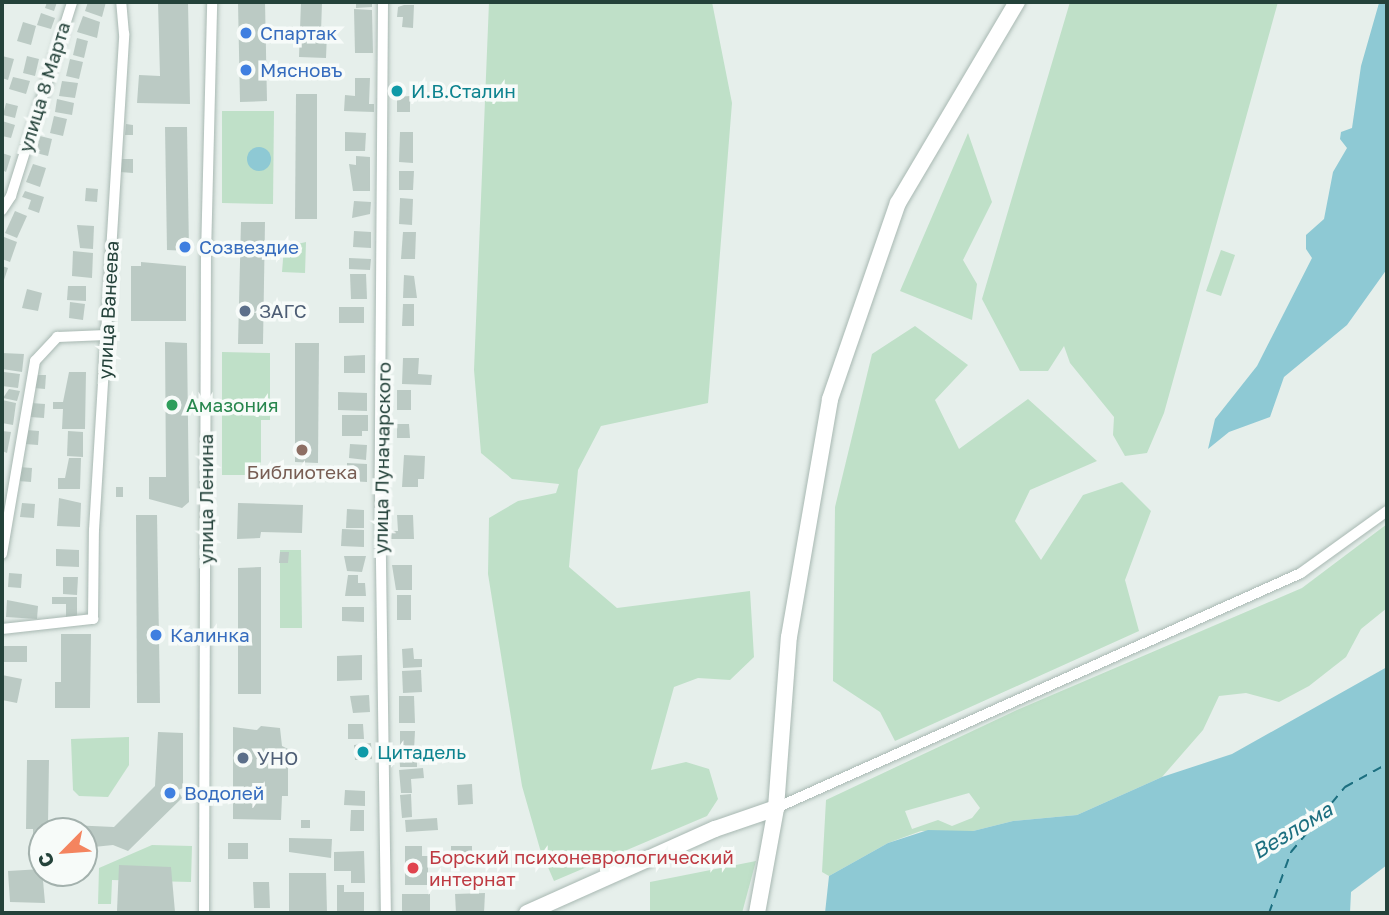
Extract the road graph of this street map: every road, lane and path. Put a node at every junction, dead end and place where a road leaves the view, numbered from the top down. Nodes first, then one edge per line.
1 (72, 2) edge
2 (121, 2) edge
3 (212, 2) edge
4 (383, 2) edge
5 (1017, 2) edge
6 (2, 210) edge
7 (107, 335) junction
8 (1387, 511) edge
9 (2, 554) edge
10 (2, 629) edge
11 (776, 808) junction
12 (204, 913) edge
13 (386, 913) edge
14 (527, 913) edge
15 (757, 913) edge

1 - 6 street, улица 8 Марта
2 - 7 street, улица Ванеева
3 - 12 street, улица Ленина
4 - 13 street, улица Луначарского
5 - 11 main road
7 - 9 street
7 - 10 street, улица Ванеева
8 - 11 street
11 - 14 main road
11 - 15 main road

